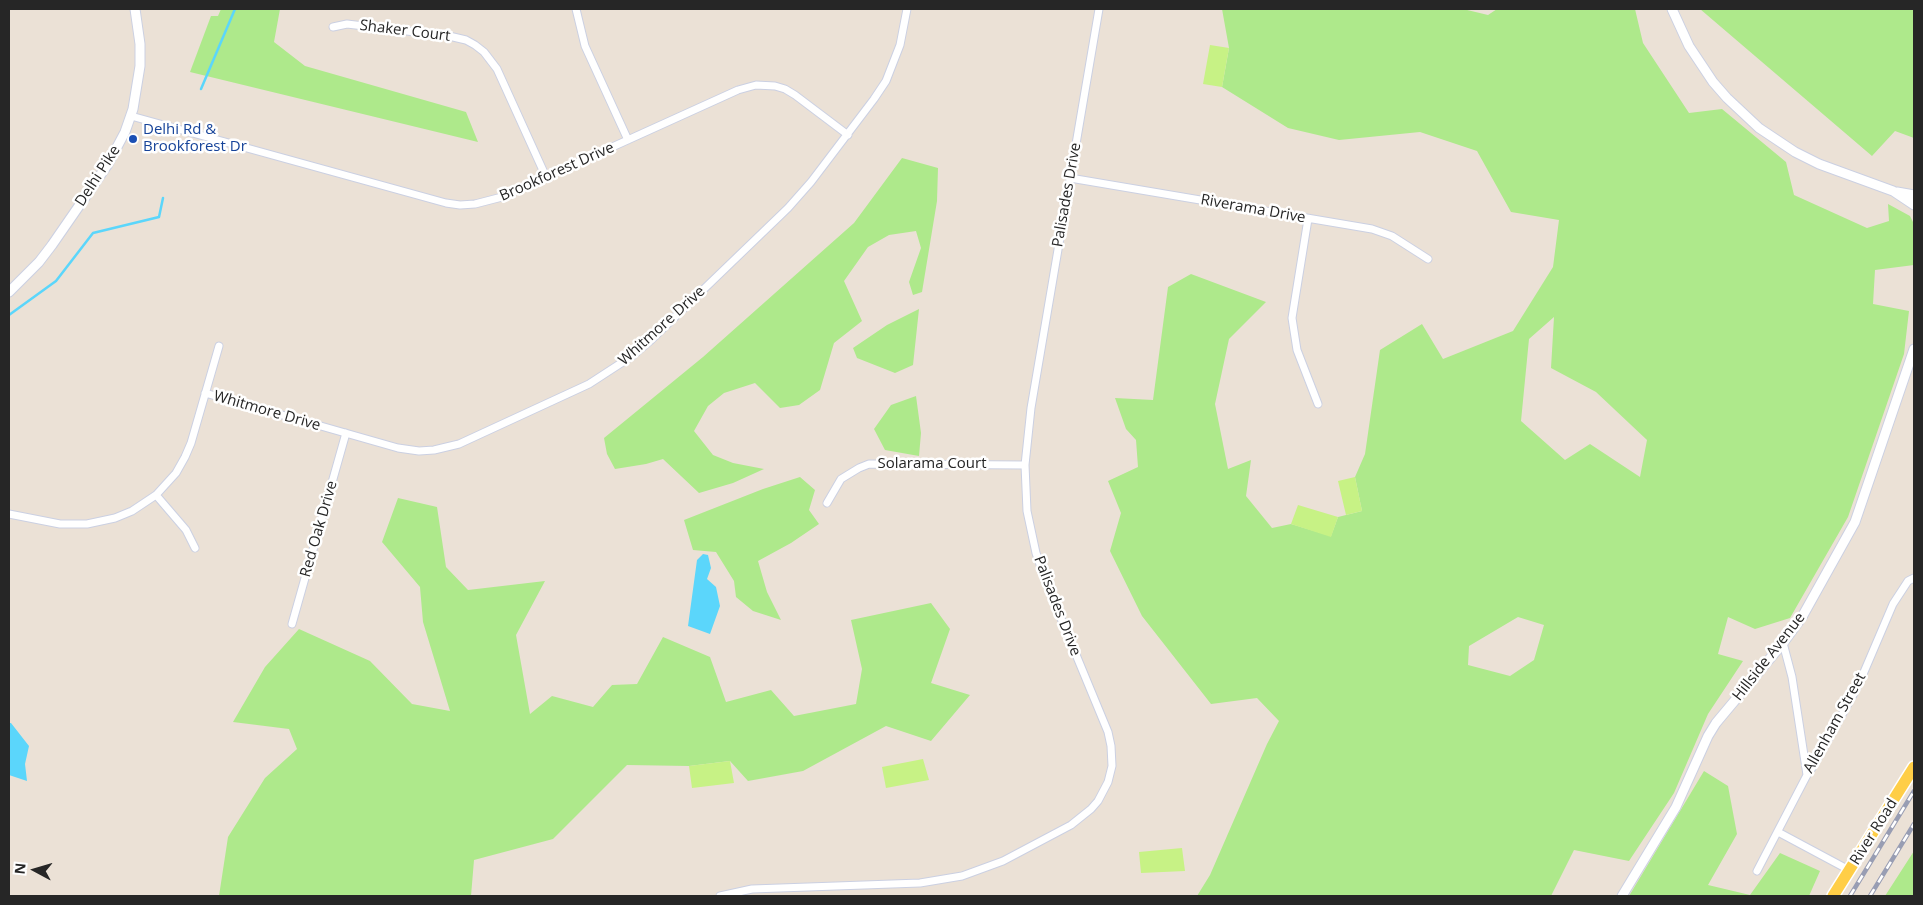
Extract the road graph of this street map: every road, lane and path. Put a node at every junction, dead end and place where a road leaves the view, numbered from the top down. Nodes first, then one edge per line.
1 (135, 9) edge
2 (576, 9) edge
3 (907, 9) edge
4 (1099, 9) edge
5 (1672, 9) edge
6 (333, 27) dead end
7 (131, 116) junction
8 (848, 135) junction
9 (628, 140) junction
10 (546, 177) junction
11 (1070, 178) junction
12 (1893, 191) junction
13 (1914, 195) edge
14 (1914, 205) edge
15 (1308, 219) junction
16 (1428, 259) dead end
17 (9, 292) edge
18 (219, 346) dead end
19 (1914, 349) edge
20 (205, 393) junction
21 (1318, 404) dead end
22 (346, 433) junction
23 (1024, 465) junction
24 (156, 495) junction
25 (827, 503) dead end
26 (9, 514) edge
27 (195, 548) dead end
28 (1914, 578) edge
29 (292, 624) dead end
30 (1783, 643) junction
31 (1914, 767) edge
32 (1806, 775) junction
33 (1778, 832) junction
34 (1849, 870) junction
35 (1757, 871) dead end
36 (720, 896) edge
37 (1622, 896) edge
38 (1833, 896) edge

1 - 7 street, Delhi Pike
2 - 9 street
3 - 8 street, Whitmore Drive
4 - 11 street, Palisades Drive
5 - 12 street
6 - 10 street, Shaker Court
7 - 10 street, Brookforest Drive
7 - 17 street, Delhi Pike
8 - 9 street, Brookforest Drive
8 - 22 street, Whitmore Drive
9 - 10 street, Brookforest Drive
11 - 15 street, Riverama Drive
11 - 23 street, Palisades Drive
12 - 13 street
12 - 14 street
15 - 16 street, Riverama Drive
15 - 21 street
18 - 20 street
19 - 30 street, Hillside Avenue
20 - 22 street, Whitmore Drive
20 - 24 street
22 - 29 street, Red Oak Drive
23 - 25 street, Solarama Court
23 - 36 street, Palisades Drive
24 - 26 street
24 - 27 street
28 - 32 street, Allenham Street
30 - 32 street
30 - 37 street, Hillside Avenue
31 - 34 main road, River Road
32 - 33 street, Allenham Street
33 - 34 street
33 - 35 street, Allenham Street
34 - 38 main road, River Road

